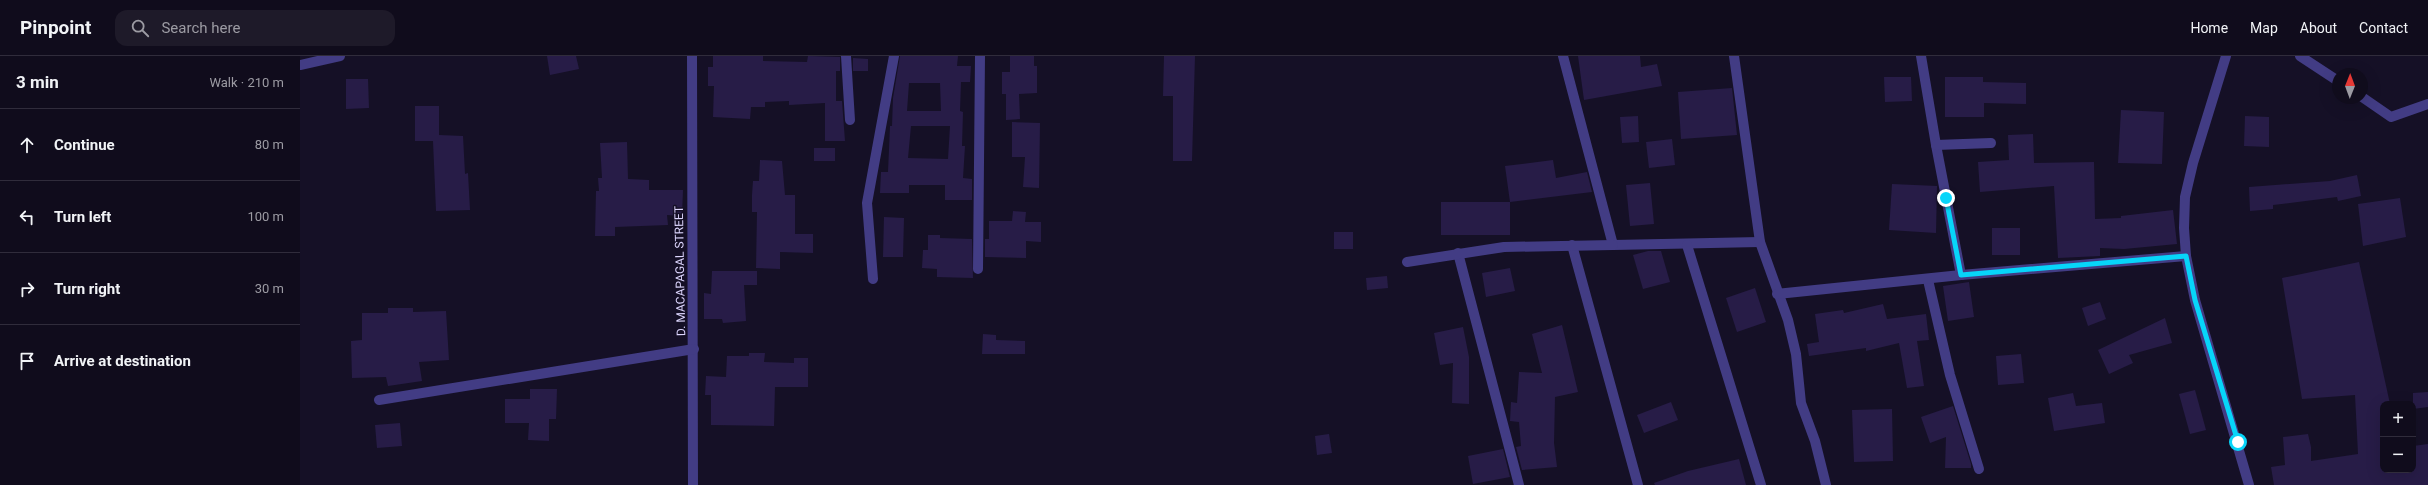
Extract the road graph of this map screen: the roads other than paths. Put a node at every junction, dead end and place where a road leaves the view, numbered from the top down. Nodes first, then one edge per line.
1 (340, 56) edge
2 (692, 56) edge
3 (846, 56) edge
4 (894, 56) edge
5 (980, 56) edge
6 (1563, 56) edge
7 (1734, 56) edge
8 (1921, 56) edge
9 (2226, 56) edge
10 (2300, 56) edge
11 (300, 65) edge
12 (2332, 77) edge
13 (2368, 101) edge
14 (2428, 104) edge
15 (850, 120) dead end
16 (1991, 142) dead end
17 (1936, 146) junction
18 (1760, 242) junction
19 (1572, 245) junction
20 (1612, 245) junction
21 (1687, 245) junction
22 (1458, 253) junction
23 (2186, 256) junction
24 (1406, 262) dead end
25 (978, 269) dead end
26 (1961, 275) junction
27 (872, 279) dead end
28 (1928, 280) junction
29 (1778, 294) junction
30 (694, 350) junction
31 (379, 400) dead end
32 (1979, 469) dead end
33 (693, 485) edge
34 (1519, 485) edge
35 (1638, 485) edge
36 (1760, 485) edge
37 (1826, 485) edge
38 (2249, 485) edge

1 - 11 street
2 - 30 street, D. MACAPAGAL STREET
3 - 15 street
4 - 27 street
5 - 25 street
6 - 20 street
7 - 18 street
8 - 17 street
9 - 23 street
10 - 12 street
13 - 14 street
16 - 17 street
17 - 26 street
18 - 21 street
18 - 29 street
19 - 20 street
19 - 22 street
19 - 35 street
20 - 21 street
21 - 36 street
22 - 24 street
22 - 34 street
23 - 26 street
23 - 38 street
26 - 28 street
28 - 29 street
28 - 32 street
29 - 37 street
30 - 31 street
30 - 33 street, D. MACAPAGAL STREET

